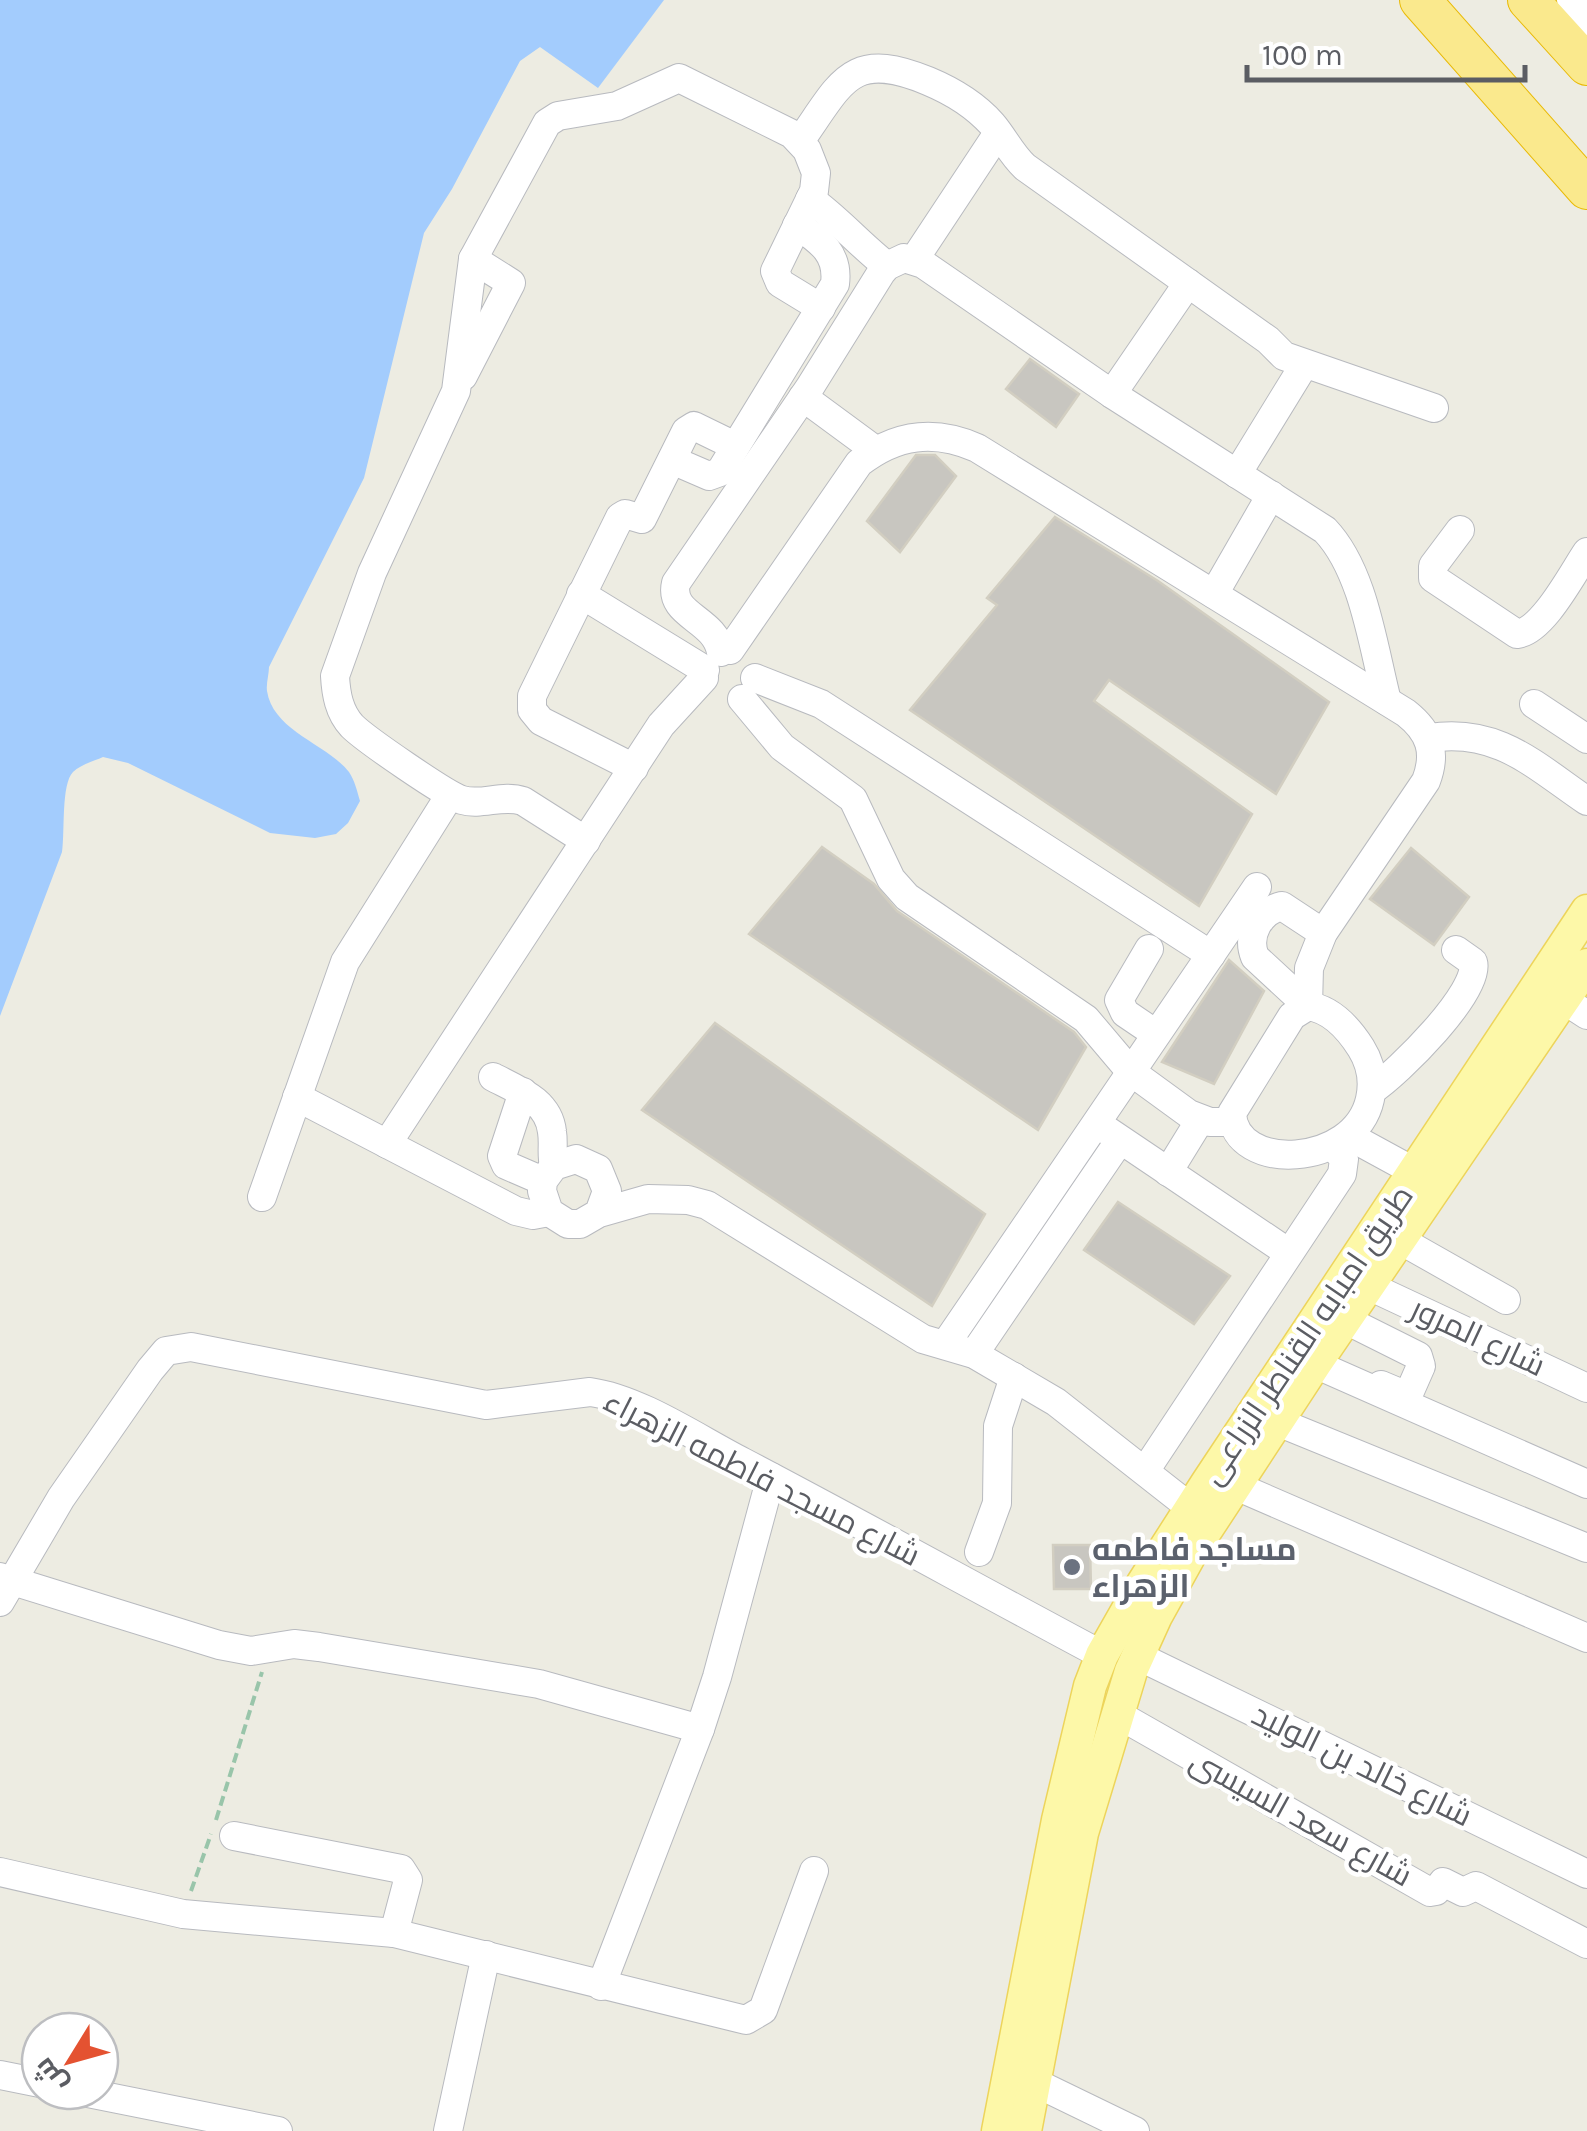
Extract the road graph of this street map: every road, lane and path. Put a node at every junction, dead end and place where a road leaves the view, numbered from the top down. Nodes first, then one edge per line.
1 (1420, 0) edge
2 (1528, 0) edge
3 (1570, 0) edge
4 (1587, 24) edge
5 (1587, 65) edge
6 (998, 134) junction
7 (800, 141) junction
8 (1587, 189) edge
9 (810, 199) junction
10 (797, 225) junction
11 (472, 259) junction
12 (900, 262) junction
13 (1188, 283) junction
14 (821, 308) junction
15 (801, 340) junction
16 (828, 358) junction
17 (1304, 364) junction
18 (782, 370) junction
19 (456, 391) junction
20 (806, 392) junction
21 (1112, 394) junction
22 (1434, 408) dead end
23 (735, 446) junction
24 (876, 450) junction
25 (672, 460) junction
26 (1237, 474) junction
27 (1271, 495) junction
28 (1460, 530) dead end
29 (1587, 552) edge
30 (581, 594) junction
31 (1214, 594) junction
32 (715, 662) junction
33 (749, 688) junction
34 (1387, 701) junction
35 (1534, 704) dead end
36 (1429, 738) junction
37 (1587, 739) edge
38 (634, 768) junction
39 (450, 795) junction
40 (1587, 800) edge
41 (586, 841) junction
42 (1257, 887) dead end
43 (1587, 910) edge
44 (1323, 933) junction
45 (1149, 949) dead end
46 (1456, 950) dead end
47 (1211, 954) junction
48 (1587, 965) edge
49 (1308, 1006) junction
50 (1575, 1008) edge
51 (1156, 1034) junction
52 (1130, 1071) junction
53 (493, 1078) dead end
54 (1372, 1090) junction
55 (523, 1092) junction
56 (297, 1097) junction
57 (1200, 1120) junction
58 (1232, 1122) junction
59 (1096, 1123) junction
60 (1348, 1135) junction
61 (1120, 1140) junction
62 (387, 1144) junction
63 (1168, 1172) junction
64 (549, 1173) junction
65 (1427, 1179) junction
66 (262, 1197) dead end
67 (549, 1212) junction
68 (599, 1213) junction
69 (1400, 1240) junction
70 (1289, 1254) junction
71 (1369, 1286) junction
72 (1506, 1300) dead end
73 (1346, 1320) junction
74 (946, 1345) junction
75 (974, 1354) junction
76 (1318, 1360) junction
77 (1014, 1377) junction
78 (1587, 1388) edge
79 (1278, 1422) junction
80 (1145, 1471) junction
81 (771, 1477) junction
82 (1587, 1484) edge
83 (1236, 1486) junction
84 (1191, 1508) junction
85 (1587, 1548) edge
86 (978, 1552) dead end
87 (3, 1587) edge
88 (1587, 1638) edge
89 (268, 1649) junction
90 (1102, 1654) junction
91 (1138, 1656) junction
92 (1117, 1714) junction
93 (700, 1729) junction
94 (234, 1836) dead end
95 (814, 1871) dead end
96 (0, 1872) edge
97 (1587, 1874) edge
98 (183, 1914) junction
99 (394, 1934) junction
100 (1587, 1944) edge
101 (486, 1955) junction
102 (601, 1986) junction
103 (1036, 2083) junction
104 (120, 2099) edge
105 (278, 2131) edge
106 (448, 2131) edge
107 (998, 2131) edge
108 (1026, 2131) edge
109 (1136, 2131) edge

1 - 8 highway
2 - 5 highway
3 - 4 street
6 - 7 street
6 - 12 street
6 - 13 street
7 - 9 street
7 - 11 street
9 - 10 street
9 - 12 street
10 - 14 street
10 - 14 street
11 - 19 street
11 - 19 street
12 - 16 street
12 - 21 street
13 - 17 street
13 - 21 street
14 - 15 street
15 - 16 street
15 - 18 street
16 - 20 street
17 - 22 street
17 - 26 street
18 - 20 street
18 - 23 street
19 - 39 street
20 - 24 street
20 - 32 street
21 - 26 street
23 - 25 street
23 - 25 street
24 - 31 street
24 - 32 street
25 - 30 street
26 - 27 street
27 - 31 street
27 - 34 street
28 - 29 street
30 - 32 street
30 - 38 street
31 - 34 street
32 - 33 street
32 - 33 street
32 - 38 street
33 - 47 street
33 - 52 street
34 - 36 street
35 - 37 street
36 - 40 street
36 - 44 street
38 - 41 street
39 - 41 street
39 - 56 street
41 - 62 street
42 - 47 street
43 - 65 main road, طريق امبابه القناطر الزراعى
44 - 49 street
44 - 49 street
45 - 51 street
46 - 54 street
47 - 51 street
48 - 50 main road, طريق امبابه القناطر الزراعى
49 - 54 street
49 - 58 street
50 - 65 main road, طريق امبابه القناطر الزراعى
51 - 52 street
52 - 57 street
52 - 59 street
53 - 55 street
54 - 60 street
55 - 64 street
55 - 64 street
56 - 62 street
56 - 66 street
57 - 58 street
57 - 63 street
58 - 60 street
59 - 61 street
59 - 74 street
60 - 65 street
60 - 70 street
61 - 63 street
61 - 75 street
62 - 67 street
63 - 70 street
64 - 67 street
64 - 68 street
65 - 69 main road, طريق امبابه القناطر الزراعى
65 - 84 main road, طريق امبابه القناطر الزراعى
67 - 68 street
68 - 74 street
69 - 71 main road, طريق امبابه القناطر الزراعى
69 - 72 street
70 - 80 street
71 - 73 main road, طريق امبابه القناطر الزراعى
71 - 78 street, شارع المرور
73 - 76 main road, طريق امبابه القناطر الزراعى
73 - 76 street
74 - 75 street
75 - 77 street
76 - 79 main road, طريق امبابه القناطر الزراعى
76 - 82 street
77 - 80 street
77 - 86 street
79 - 83 main road, طريق امبابه القناطر الزراعى
79 - 85 street
80 - 84 street
81 - 87 street, شارع مسجد فاطمه الزهراء
81 - 90 street, شارع مسجد فاطمه الزهراء
81 - 93 street
83 - 88 street
83 - 91 main road, طريق امبابه القناطر الزراعى
84 - 90 main road, طريق امبابه القناطر الزراعى
87 - 89 street
89 - 93 street
89 - 98 path
90 - 107 main road, طريق امبابه القناطر الزراعى
91 - 92 main road, طريق امبابه القناطر الزراعى
91 - 97 street, شارع خالد بن الوليد
92 - 100 street, شارع سعد السيسى
92 - 103 main road, طريق امبابه القناطر الزراعى
93 - 102 street
94 - 99 street
95 - 102 street
96 - 98 street
98 - 99 street
99 - 101 street
101 - 102 street
101 - 106 street
103 - 108 main road, طريق امبابه القناطر الزراعى
103 - 109 street
104 - 105 street

